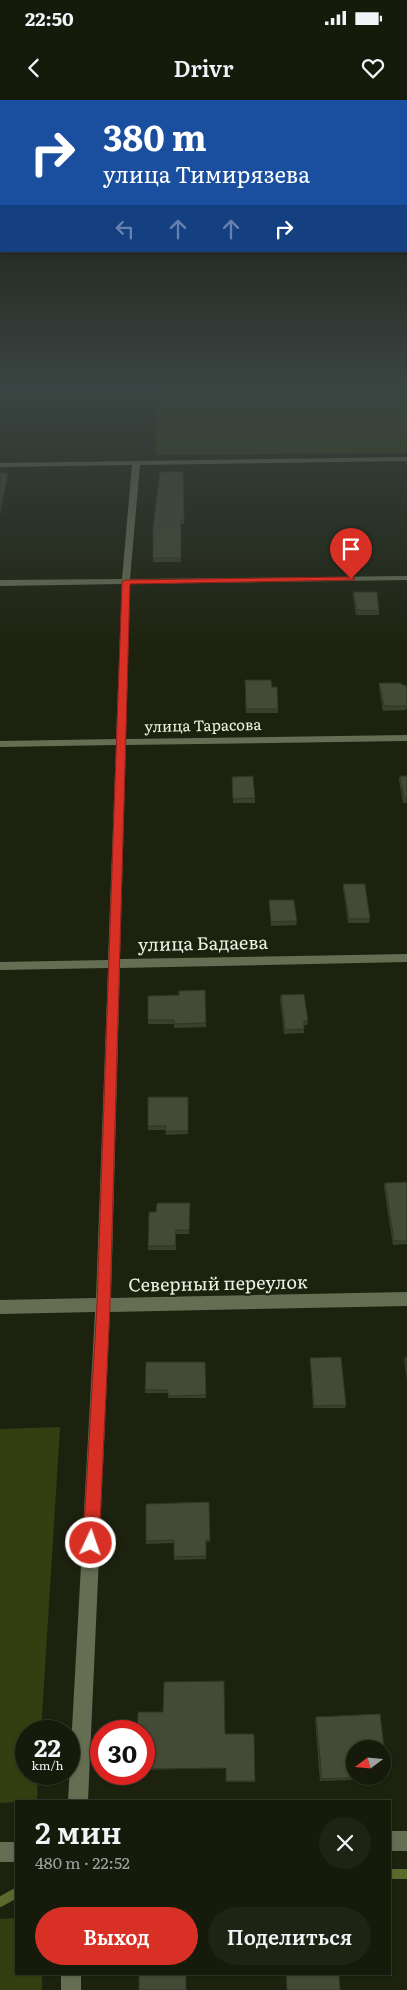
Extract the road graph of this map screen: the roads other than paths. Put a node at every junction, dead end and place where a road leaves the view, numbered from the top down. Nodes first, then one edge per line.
1 (135, 477) edge
2 (407, 578) edge
3 (126, 582) junction
4 (0, 583) edge
5 (407, 738) edge
6 (120, 742) junction
7 (0, 744) edge
8 (407, 958) edge
9 (113, 963) junction
10 (0, 966) edge
11 (407, 1299) edge
12 (103, 1305) junction
13 (0, 1307) edge
14 (78, 1800) edge
15 (391, 1841) edge
16 (407, 1841) edge
17 (0, 1852) edge
18 (15, 1852) edge
19 (71, 1975) edge
20 (71, 1990) edge

1 - 3 street
2 - 3 street
3 - 4 street
3 - 6 street
5 - 6 street, улица Тарасова
6 - 7 street, улица Тарасова
6 - 9 street
8 - 9 street, улица Бадаева
9 - 10 street, улица Бадаева
9 - 12 street
11 - 12 street, Северный переулок
12 - 13 street, Северный переулок
12 - 14 street
15 - 16 street
17 - 18 street
19 - 20 street

